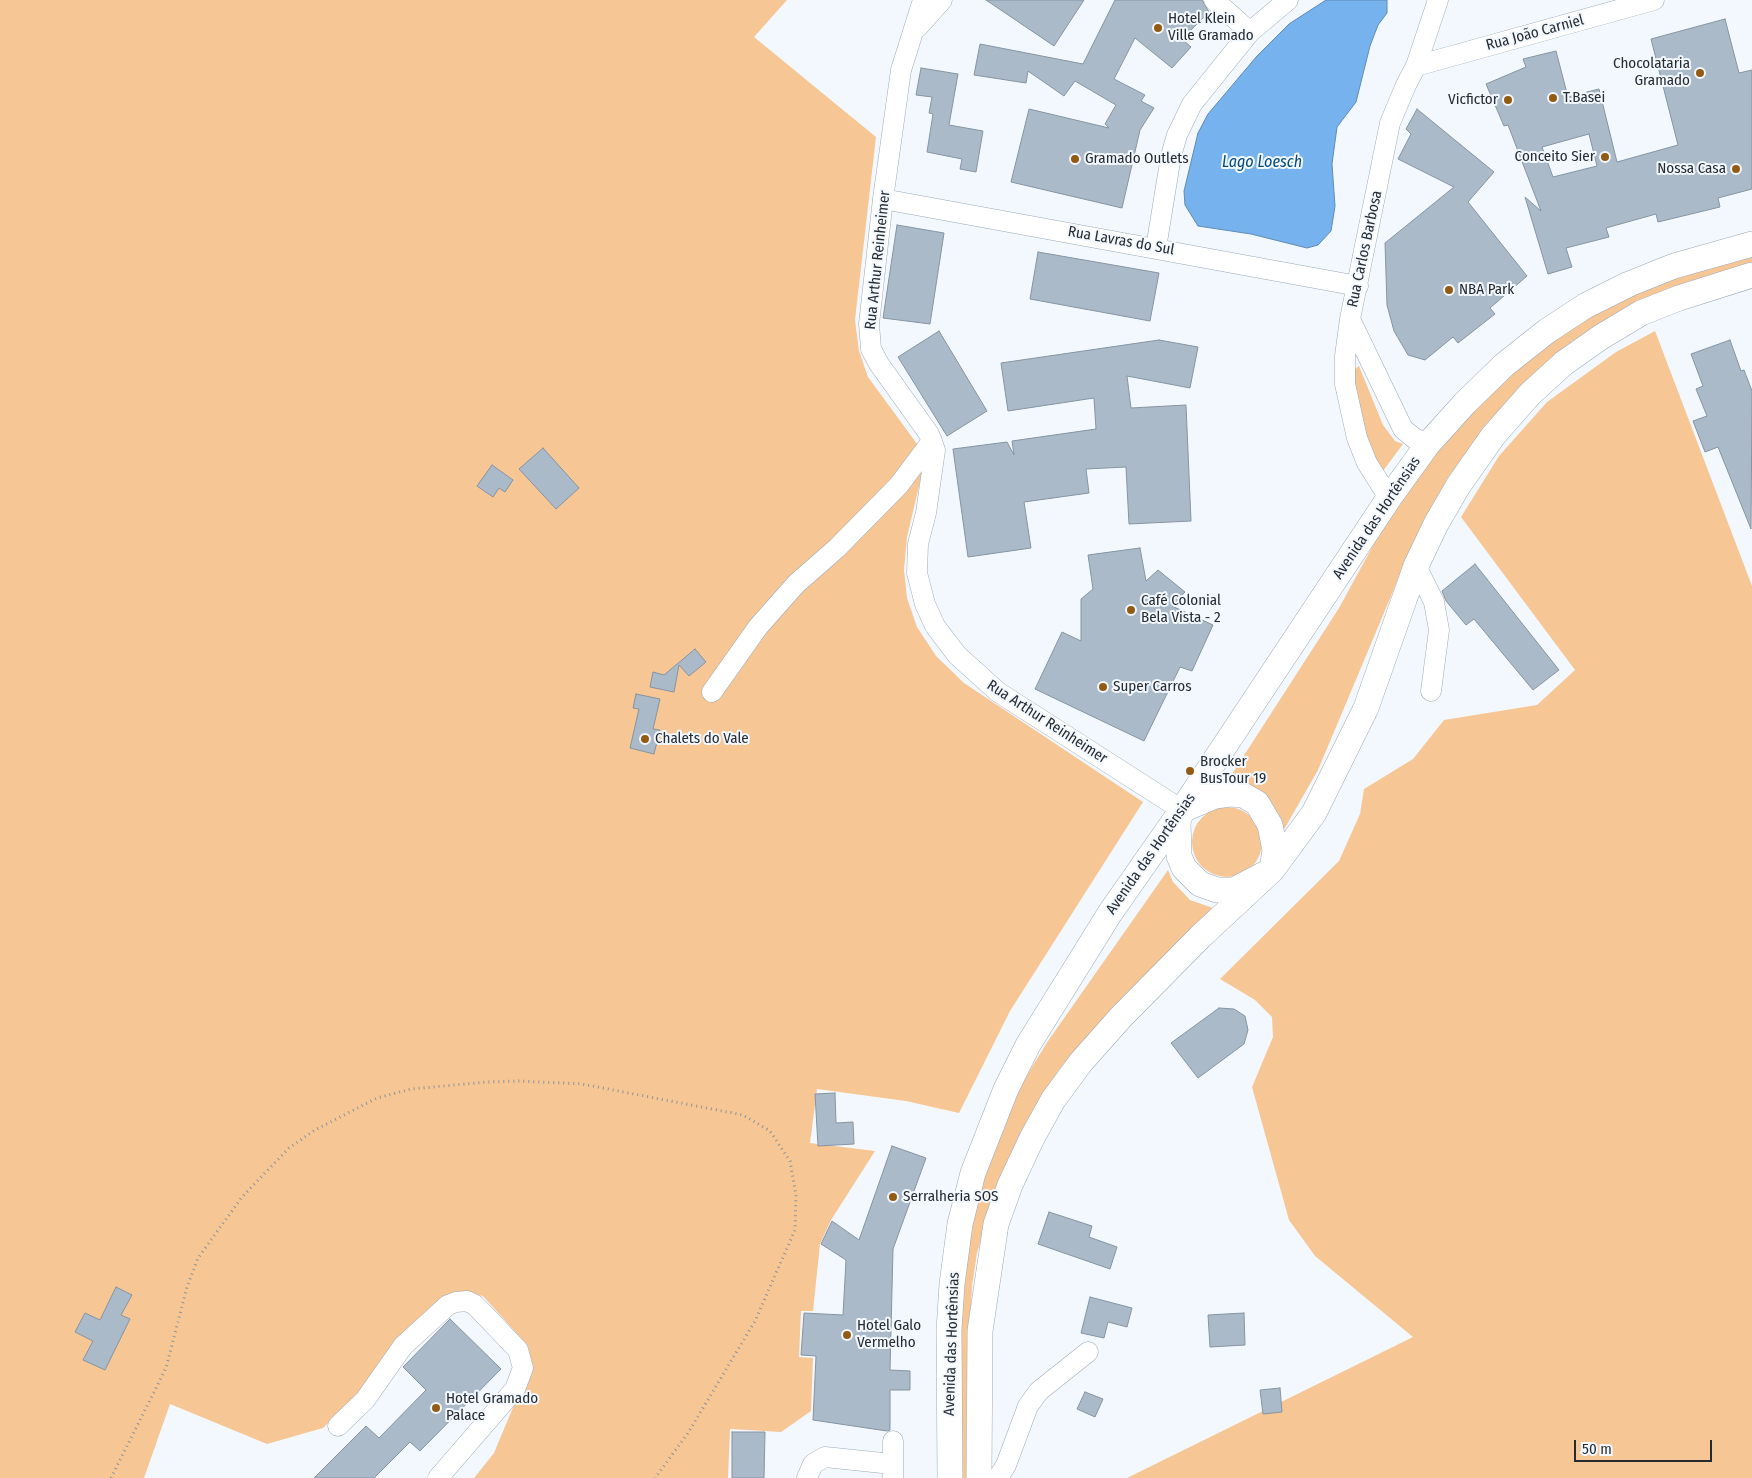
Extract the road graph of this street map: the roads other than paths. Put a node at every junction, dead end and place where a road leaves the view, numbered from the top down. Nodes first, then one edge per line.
1 (923, 0) edge
2 (942, 0) edge
3 (1214, 0) edge
4 (1288, 0) edge
5 (1438, 0) edge
6 (1654, 0) edge
7 (1250, 32) junction
8 (911, 35) junction
9 (1416, 66) junction
10 (883, 198) junction
11 (1752, 244) edge
12 (1156, 248) junction
13 (1752, 274) edge
14 (1358, 286) junction
15 (1350, 319) junction
16 (932, 442) junction
17 (1428, 444) junction
18 (1389, 498) junction
19 (1416, 566) junction
20 (1431, 691) dead end
21 (712, 692) dead end
22 (1182, 810) junction
23 (1272, 870) junction
24 (1088, 1352) dead end
25 (338, 1426) dead end
26 (893, 1441) dead end
27 (893, 1471) edge
28 (438, 1478) edge
29 (807, 1478) edge
30 (950, 1478) edge
31 (979, 1478) edge
32 (998, 1478) edge

1 - 8 street, Rua Arthur Reinheimer
2 - 8 street
3 - 7 street
4 - 7 street
5 - 9 street, Rua Carlos Barbosa
6 - 9 street, Rua João Carniel
7 - 12 street
8 - 10 street, Rua Arthur Reinheimer
9 - 14 street, Rua Carlos Barbosa
10 - 12 street, Rua Lavras do Sul
10 - 16 street, Rua Arthur Reinheimer
11 - 17 main road, Avenida das Hortênsias
12 - 14 street, Rua Lavras do Sul
13 - 19 main road, Avenida das Hortênsias
14 - 15 street, Rua Carlos Barbosa
15 - 17 street
15 - 18 street, Rua Carlos Barbosa
16 - 21 street
16 - 22 street, Rua Arthur Reinheimer
17 - 18 main road, Avenida das Hortênsias
18 - 22 main road, Avenida das Hortênsias
19 - 20 street
19 - 23 main road, Avenida das Hortênsias
22 - 23 main road
22 - 23 main road
22 - 30 main road, Avenida das Hortênsias
23 - 31 main road, Avenida das Hortênsias
24 - 32 street
25 - 28 street
26 - 27 street
27 - 29 street

